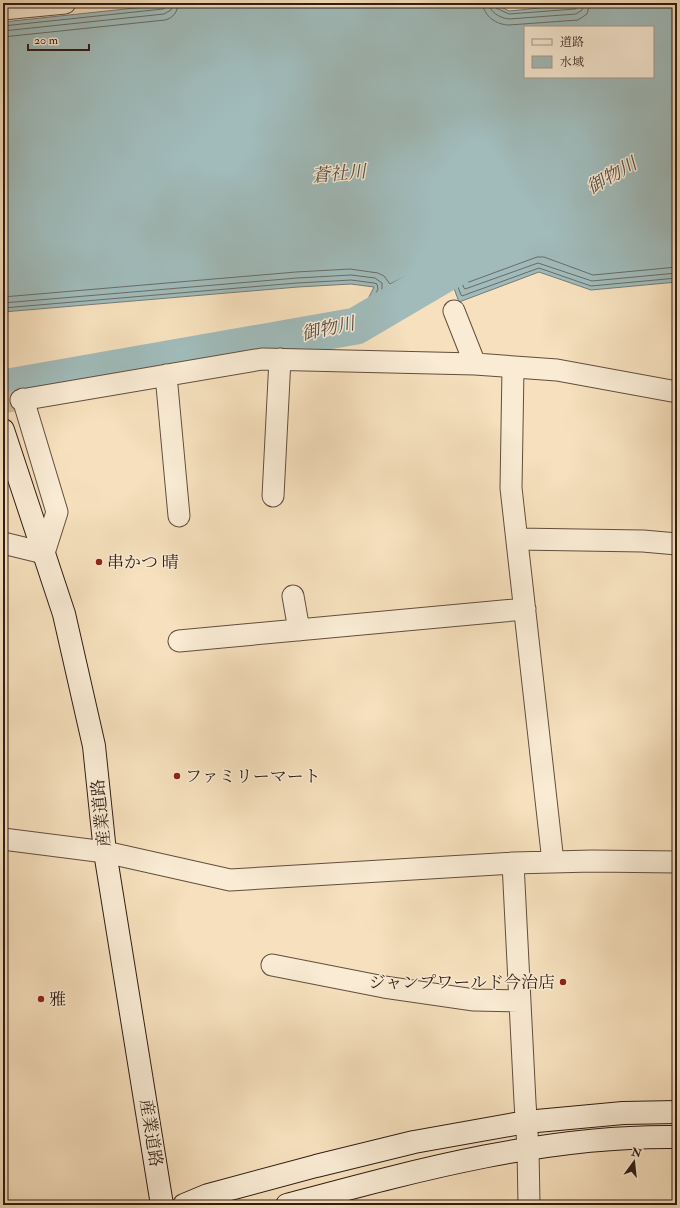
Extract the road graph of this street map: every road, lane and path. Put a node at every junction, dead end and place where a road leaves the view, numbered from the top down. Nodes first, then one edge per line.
1 (65, 3) edge
2 (3, 9) edge
3 (454, 311) dead end
4 (280, 359) junction
5 (475, 364) junction
6 (513, 368) junction
7 (166, 375) junction
8 (677, 392) edge
9 (3, 430) edge
10 (273, 496) dead end
11 (178, 516) dead end
12 (517, 539) junction
13 (3, 543) edge
14 (677, 544) edge
15 (44, 553) junction
16 (293, 596) dead end
17 (524, 609) junction
18 (299, 630) junction
19 (179, 641) dead end
20 (3, 840) edge
21 (105, 852) junction
22 (553, 862) junction
23 (677, 862) edge
24 (513, 863) junction
25 (272, 964) dead end
26 (519, 1001) junction
27 (677, 1112) edge
28 (526, 1122) junction
29 (677, 1137) edge
30 (528, 1148) junction
31 (162, 1205) edge
32 (184, 1205) edge
33 (287, 1205) edge
34 (529, 1205) edge

1 - 2 street
3 - 5 street
4 - 5 street
4 - 7 street
4 - 10 street
5 - 6 street
6 - 8 street
6 - 12 street
7 - 11 street
7 - 15 street
9 - 15 street, 産業道路
12 - 14 street
12 - 17 street
13 - 15 street
15 - 21 street, 産業道路
16 - 18 street
17 - 18 street
17 - 22 street
18 - 19 street
20 - 21 street
21 - 24 street
21 - 31 street, 産業道路
22 - 23 street
22 - 24 street
24 - 26 street
25 - 26 street
26 - 28 street
27 - 28 street
28 - 30 street
28 - 32 street
29 - 30 street
30 - 33 street
30 - 34 street

